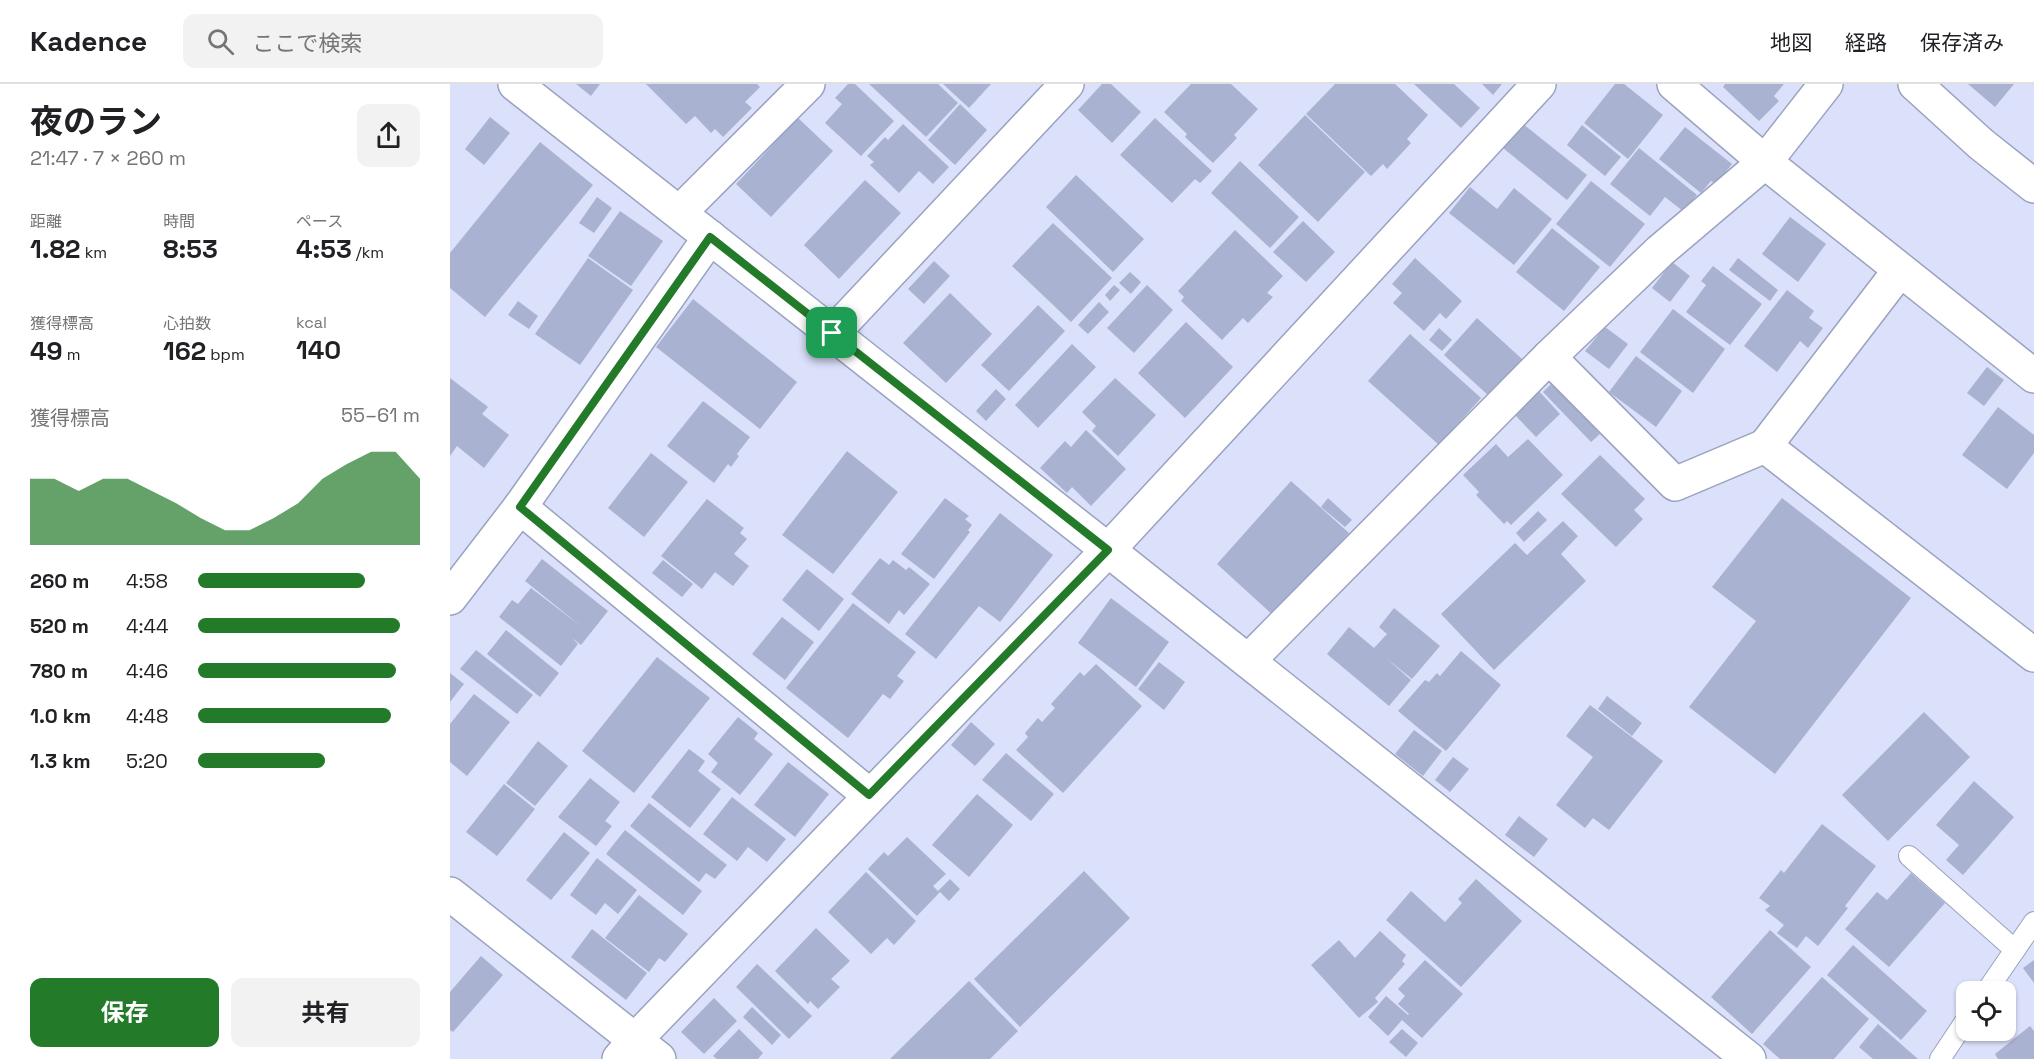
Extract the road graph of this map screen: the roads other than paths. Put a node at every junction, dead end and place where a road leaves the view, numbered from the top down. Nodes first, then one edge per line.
1 (515, 84) edge
2 (808, 84) edge
3 (1067, 84) edge
4 (1539, 84) edge
5 (1674, 84) edge
6 (1826, 84) edge
7 (1915, 84) edge
8 (1765, 162) junction
9 (2034, 186) edge
10 (680, 212) junction
11 (710, 237) junction
12 (1900, 270) junction
13 (832, 333) junction
14 (1549, 357) junction
15 (2034, 376) edge
16 (1765, 446) junction
17 (520, 507) junction
18 (1108, 550) junction
19 (461, 562) edge
20 (450, 598) edge
21 (2034, 655) edge
22 (1248, 661) junction
23 (869, 795) junction
24 (1908, 856) dead end
25 (450, 894) edge
26 (2034, 922) edge
27 (2015, 950) junction
28 (1994, 981) edge
29 (1956, 1035) edge
30 (638, 1052) edge
31 (1749, 1059) edge
32 (1940, 1059) edge

1 - 10 street
2 - 10 street
3 - 13 street
4 - 18 street
5 - 8 street
6 - 8 street
7 - 9 street
8 - 12 street
8 - 14 street
10 - 11 street
11 - 13 street
11 - 17 street
12 - 15 street
12 - 16 street
13 - 18 street
14 - 16 street
14 - 22 street
16 - 21 street
17 - 19 street
17 - 23 street
18 - 22 street
18 - 23 street
19 - 20 street
22 - 31 street
23 - 30 street
24 - 27 lane
25 - 30 street
26 - 27 lane
27 - 28 lane
29 - 32 lane

